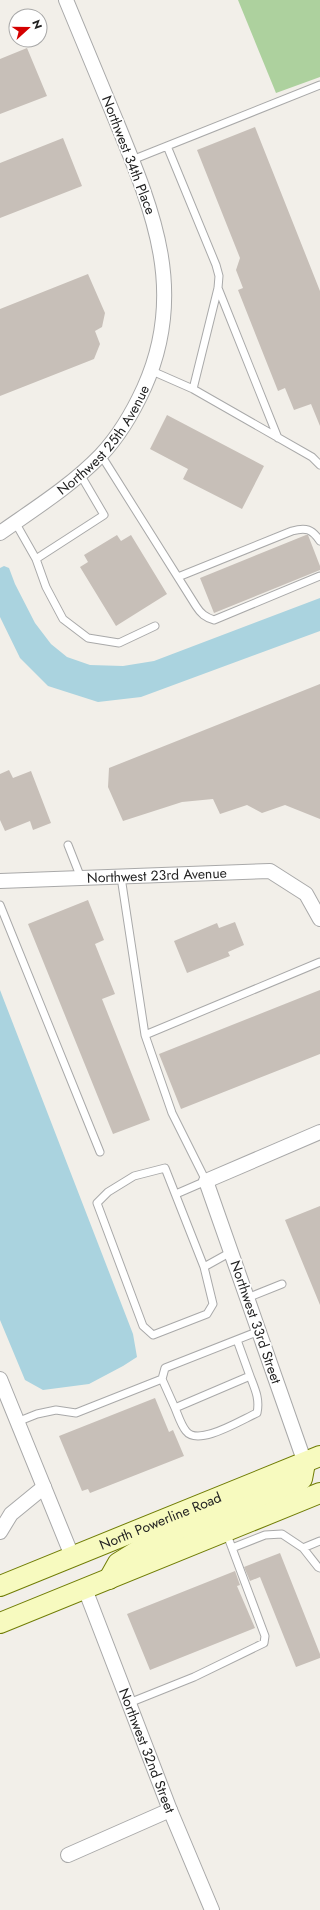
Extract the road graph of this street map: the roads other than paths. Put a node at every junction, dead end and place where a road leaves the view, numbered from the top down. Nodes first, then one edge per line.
1 (66, 0) edge
2 (320, 85) edge
3 (167, 146) junction
4 (132, 160) junction
5 (218, 288) junction
6 (164, 317) joint
7 (152, 371) junction
8 (193, 389) junction
9 (278, 438) junction
10 (101, 455) junction
11 (320, 465) edge
12 (80, 474) junction
13 (15, 522) junction
14 (0, 533) edge
15 (320, 541) edge
16 (36, 559) junction
17 (178, 576) junction
18 (320, 576) edge
19 (155, 626) dead end
20 (68, 845) dead end
21 (121, 877) junction
22 (81, 879) junction
23 (0, 881) edge
24 (0, 905) edge
25 (320, 919) edge
26 (320, 962) edge
27 (145, 1035) junction
28 (320, 1132) edge
29 (100, 1152) dead end
30 (206, 1181) junction
31 (176, 1194) junction
32 (231, 1252) junction
33 (204, 1267) junction
34 (282, 1284) dead end
35 (247, 1298) junction
36 (259, 1331) junction
37 (237, 1340) junction
38 (250, 1376) junction
39 (0, 1379) edge
40 (162, 1379) junction
41 (175, 1408) junction
42 (17, 1422) junction
43 (313, 1460) edge
44 (44, 1487) junction
45 (320, 1492) edge
46 (0, 1532) edge
47 (229, 1540) junction
48 (320, 1541) edge
49 (303, 1548) junction
50 (72, 1556) junction
51 (320, 1568) edge
52 (109, 1579) junction
53 (0, 1586) edge
54 (85, 1589) junction
55 (0, 1623) edge
56 (129, 1703) junction
57 (170, 1810) junction
58 (68, 1855) dead end
59 (212, 1910) edge

1 - 4 street, Northwest 34th Place
2 - 3 lane
3 - 4 lane
3 - 5 lane
4 - 6 street, Northwest 34th Place
5 - 8 lane
5 - 9 lane
6 - 7 street, Northwest 25th Avenue
7 - 8 lane
7 - 10 street, Northwest 25th Avenue
8 - 9 lane
9 - 11 lane
10 - 12 street, Northwest 25th Avenue
10 - 17 lane
12 - 13 street, Northwest 25th Avenue
12 - 16 lane
13 - 14 street, Northwest 25th Avenue
13 - 16 lane
15 - 17 lane
16 - 19 lane
17 - 18 lane
20 - 22 lane
21 - 22 street, Northwest 23rd Avenue
21 - 25 street, Northwest 23rd Avenue
21 - 27 lane
22 - 23 street, Northwest 23rd Avenue
24 - 29 lane
26 - 27 lane
27 - 30 lane
28 - 30 street
30 - 31 lane
30 - 32 street, Northwest 33rd Street
31 - 33 lane
31 - 33 lane
32 - 33 lane
32 - 35 street, Northwest 33rd Street
34 - 35 lane
35 - 36 street, Northwest 33rd Street
36 - 37 lane
36 - 43 street, Northwest 33rd Street
37 - 38 lane
37 - 40 lane
38 - 41 lane
38 - 41 lane
39 - 42 street
40 - 41 lane
40 - 42 lane
42 - 44 street
43 - 50 main road, North Powerline Road
43 - 52 main road
44 - 46 street
44 - 50 street
45 - 47 main road
47 - 49 lane
47 - 52 main road
47 - 56 lane
48 - 49 lane
49 - 51 lane
50 - 53 main road, North Powerline Road
52 - 54 main road
54 - 55 main road
54 - 56 street, Northwest 32nd Street
56 - 57 street, Northwest 32nd Street
57 - 58 street
57 - 59 street, Northwest 32nd Street

